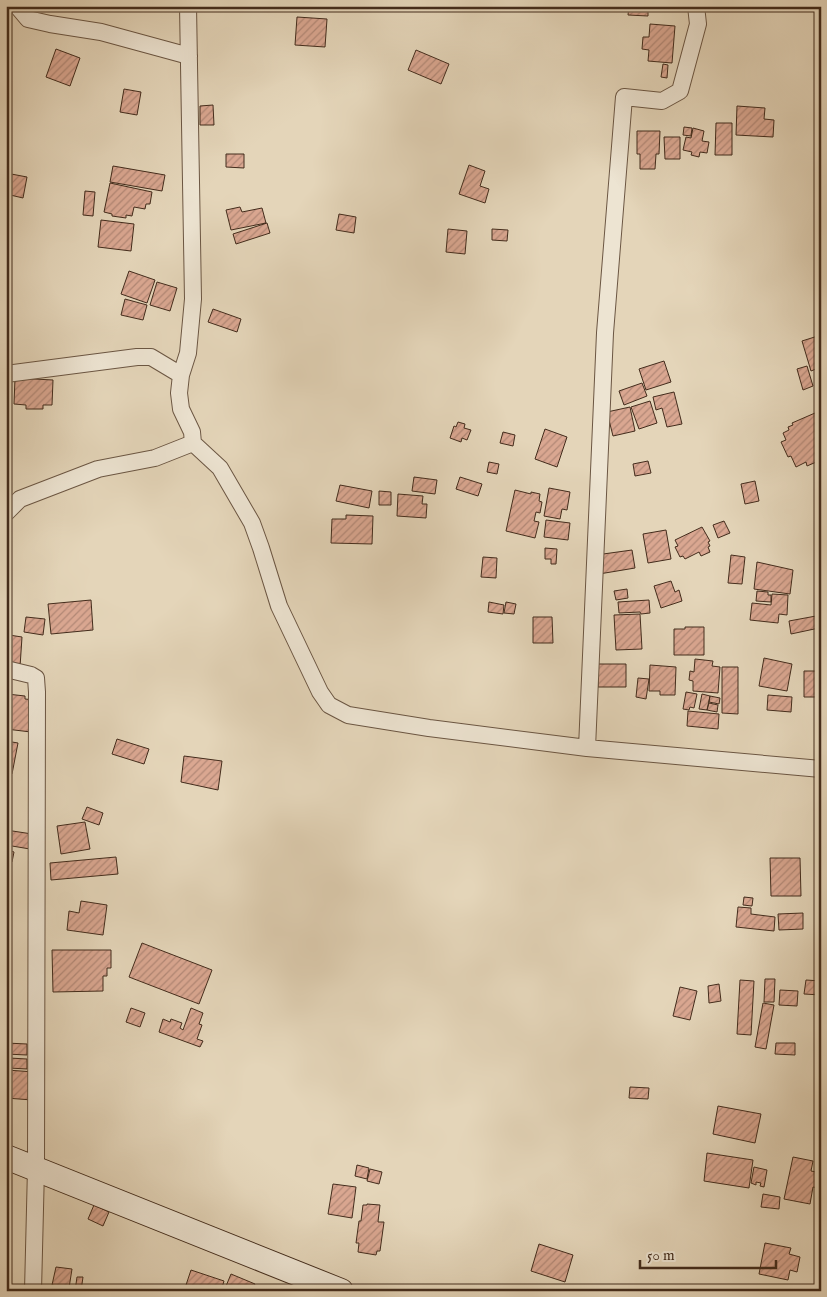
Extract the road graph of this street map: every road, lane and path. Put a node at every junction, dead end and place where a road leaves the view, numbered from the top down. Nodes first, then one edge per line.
1 (17, 6) edge
2 (188, 6) edge
3 (696, 6) edge
4 (189, 56) junction
5 (6, 374) edge
6 (181, 375) junction
7 (193, 443) junction
8 (6, 513) edge
9 (6, 669) edge
10 (587, 748) junction
11 (821, 769) edge
12 (6, 1157) edge
13 (36, 1168) junction
14 (33, 1291) edge
15 (341, 1291) edge

1 - 4 street
2 - 4 street
3 - 10 street
4 - 6 street
5 - 6 street
6 - 7 street
7 - 8 street
7 - 10 street
9 - 13 street
10 - 11 street
12 - 13 street
13 - 14 street
13 - 15 street

